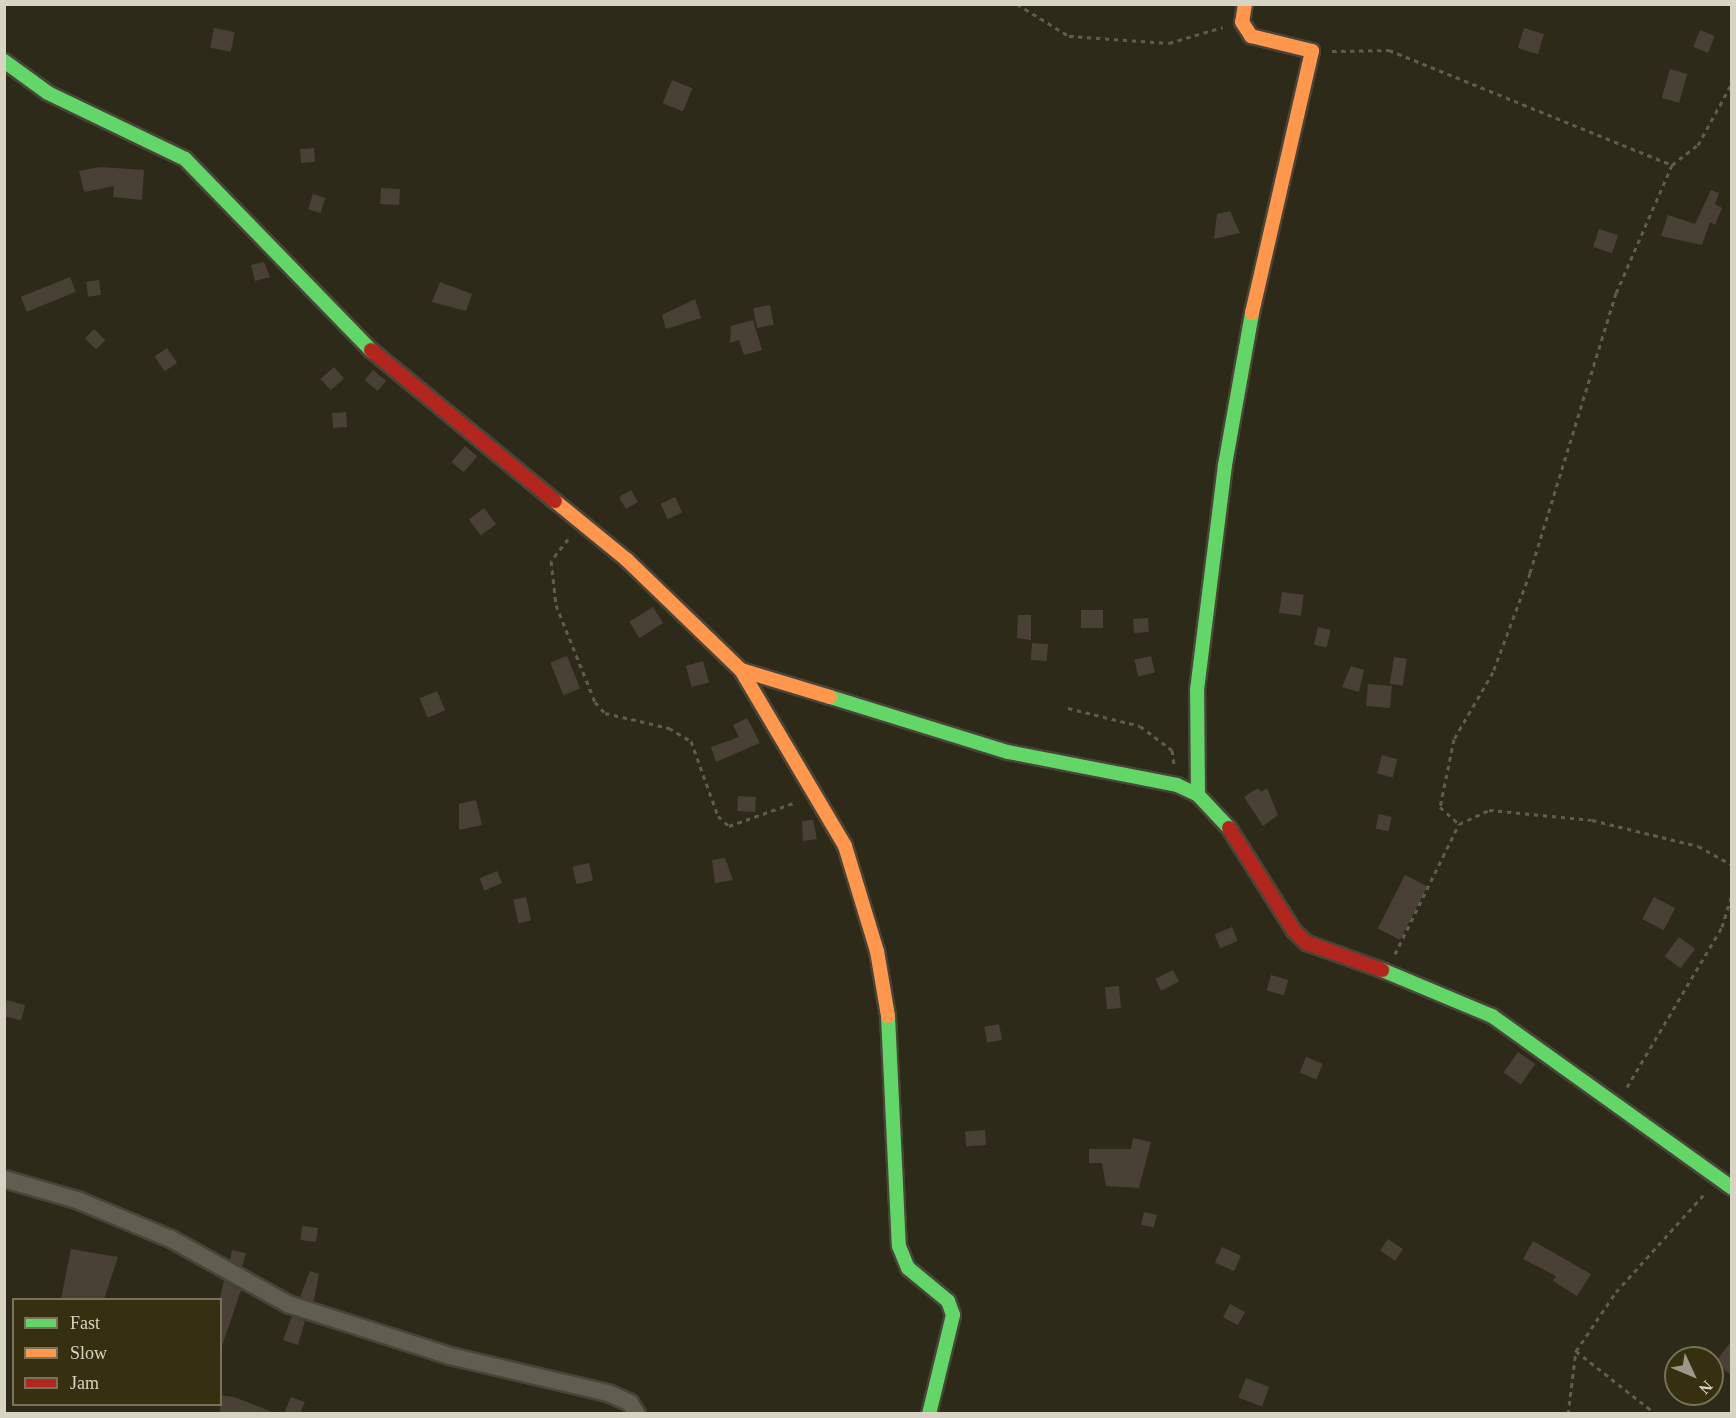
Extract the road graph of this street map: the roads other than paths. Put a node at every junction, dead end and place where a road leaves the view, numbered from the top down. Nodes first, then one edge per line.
1 (1245, 4) edge
2 (4, 61) edge
3 (741, 670) junction
4 (1198, 795) junction
5 (4, 1179) edge
6 (1731, 1188) edge
7 (637, 1413) edge
8 (929, 1413) edge

1 - 4 street
2 - 3 street
3 - 4 street
3 - 8 street
4 - 6 street
5 - 7 street

